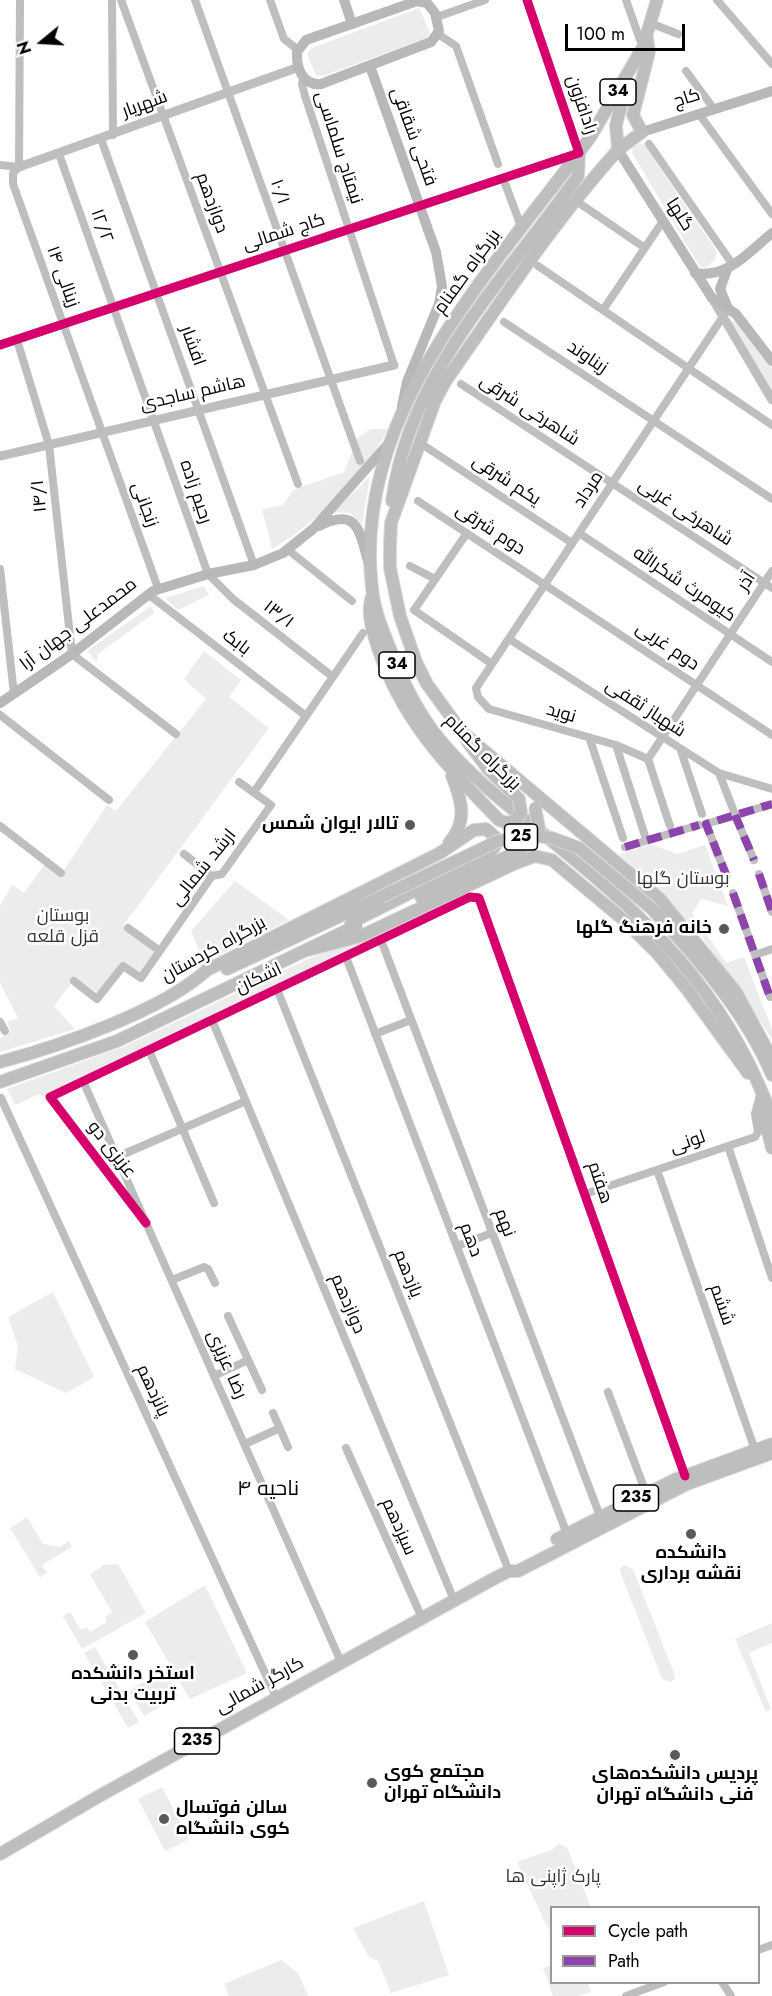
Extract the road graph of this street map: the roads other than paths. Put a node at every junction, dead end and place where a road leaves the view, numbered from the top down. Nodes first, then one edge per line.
1 (20, 0) edge
2 (112, 0) edge
3 (121, 0) edge
4 (195, 0) edge
5 (270, 0) edge
6 (344, 0) edge
7 (485, 0) edge
8 (527, 0) edge
9 (626, 0) edge
10 (657, 0) edge
11 (717, 0) edge
12 (430, 2) edge
13 (436, 17) junction
14 (352, 24) junction
15 (646, 32) junction
16 (438, 34) junction
17 (678, 34) dead end
18 (297, 49) junction
19 (772, 63) edge
20 (370, 66) junction
21 (686, 71) dead end
22 (301, 72) junction
23 (631, 72) junction
24 (228, 92) junction
25 (772, 92) edge
26 (714, 109) junction
27 (699, 114) junction
28 (164, 116) junction
29 (642, 132) junction
30 (113, 135) junction
31 (101, 139) junction
32 (650, 144) dead end
33 (618, 150) junction
34 (579, 153) junction
35 (59, 154) junction
36 (498, 164) dead end
37 (0, 165) edge
38 (22, 166) junction
39 (503, 178) junction
40 (582, 205) dead end
41 (420, 206) junction
42 (772, 214) edge
43 (663, 221) junction
44 (350, 229) junction
45 (522, 229) junction
46 (772, 233) edge
47 (645, 248) junction
48 (285, 251) junction
49 (538, 266) dead end
50 (730, 268) junction
51 (220, 272) junction
52 (695, 273) junction
53 (157, 293) junction
54 (114, 308) junction
55 (603, 310) junction
56 (725, 313) junction
57 (504, 322) dead end
58 (63, 324) junction
59 (17, 339) junction
60 (0, 345) edge
61 (772, 361) edge
62 (394, 365) joint
63 (688, 367) junction
64 (331, 380) junction
65 (461, 384) dead end
66 (265, 395) junction
67 (772, 400) edge
68 (199, 410) junction
69 (653, 420) junction
70 (154, 421) junction
71 (398, 424) junction
72 (772, 425) edge
73 (102, 433) junction
74 (391, 440) junction
75 (49, 445) junction
76 (423, 445) dead end
77 (0, 456) edge
78 (360, 461) dead end
79 (611, 483) junction
80 (297, 484) dead end
81 (772, 499) edge
82 (418, 501) dead end
83 (391, 523) junction
84 (313, 529) junction
85 (467, 533) junction
86 (579, 533) junction
87 (572, 543) junction
88 (287, 549) junction
89 (254, 565) junction
90 (410, 566) dead end
91 (370, 568) junction
92 (0, 569) edge
93 (772, 571) edge
94 (208, 574) junction
95 (435, 579) junction
96 (764, 583) junction
97 (545, 584) junction
98 (772, 588) edge
99 (153, 591) junction
100 (372, 591) junction
101 (352, 601) dead end
102 (363, 633) dead end
103 (731, 634) junction
104 (509, 639) junction
105 (72, 654) junction
106 (772, 662) edge
107 (492, 664) junction
108 (333, 677) junction
109 (697, 685) junction
110 (476, 688) joint
111 (14, 694) junction
112 (0, 704) edge
113 (0, 715) edge
114 (306, 716) junction
115 (462, 732) junction
116 (176, 734) dead end
117 (772, 735) edge
118 (589, 737) junction
119 (662, 739) junction
120 (616, 745) junction
121 (681, 751) junction
122 (648, 759) junction
123 (449, 770) junction
124 (719, 773) junction
125 (239, 782) dead end
126 (772, 789) edge
127 (254, 792) junction
128 (110, 801) dead end
129 (772, 804) edge
130 (734, 812) junction
131 (702, 814) dead end
132 (702, 824) junction
133 (0, 826) edge
134 (670, 826) dead end
135 (623, 838) dead end
136 (646, 839) junction
137 (626, 847) dead end
138 (440, 853) junction
139 (184, 854) dead end
140 (754, 860) dead end
141 (60, 873) dead end
142 (759, 874) dead end
143 (212, 876) junction
144 (727, 877) dead end
145 (733, 893) dead end
146 (482, 902) joint
147 (772, 912) edge
148 (128, 928) dead end
149 (349, 930) junction
150 (381, 940) junction
151 (772, 949) edge
152 (160, 951) junction
153 (304, 951) junction
154 (755, 955) junction
155 (345, 957) junction
156 (74, 981) dead end
157 (189, 986) junction
158 (277, 989) junction
159 (770, 997) dead end
160 (212, 1020) junction
161 (411, 1020) junction
162 (0, 1022) edge
163 (5, 1030) dead end
164 (375, 1034) junction
165 (149, 1050) junction
166 (772, 1059) edge
167 (0, 1062) edge
168 (772, 1075) edge
169 (83, 1081) junction
170 (0, 1082) edge
171 (763, 1094) junction
172 (50, 1097) joint
173 (1, 1098) edge
174 (246, 1101) junction
175 (772, 1118) edge
176 (182, 1129) junction
177 (728, 1146) junction
178 (772, 1148) edge
179 (117, 1157) junction
180 (657, 1170) junction
181 (585, 1194) junction
182 (214, 1203) dead end
183 (146, 1223) junction
184 (492, 1233) junction
185 (457, 1246) junction
186 (772, 1278) edge
187 (172, 1281) junction
188 (214, 1283) dead end
189 (228, 1316) dead end
190 (248, 1360) junction
191 (214, 1376) junction
192 (262, 1390) dead end
193 (608, 1392) dead end
194 (273, 1413) dead end
195 (280, 1428) junction
196 (245, 1444) junction
197 (772, 1444) edge
198 (288, 1447) dead end
199 (346, 1448) dead end
200 (755, 1450) junction
201 (772, 1454) edge
202 (685, 1476) junction
203 (646, 1493) junction
204 (600, 1516) junction
205 (580, 1531) junction
206 (509, 1571) junction
207 (454, 1600) junction
208 (422, 1618) junction
209 (341, 1662) junction
210 (276, 1697) junction
211 (0, 1854) edge
212 (661, 1984) edge
213 (631, 1995) edge

1 - 38 street, زینالی ۱۴
2 - 30 street
3 - 28 street, دوازدهم
4 - 24 street, ۱۰/۱
5 - 18 street
6 - 14 main road
7 - 13 street
8 - 34 street, رادافزون
9 - 15 street
10 - 15 main road, 34
11 - 19 street
12 - 13 main road
12 - 14 main road
13 - 16 main road
14 - 18 main road
15 - 17 street
15 - 23 main road, 34
15 - 29 main road
16 - 20 main road
16 - 36 street
18 - 22 main road
20 - 22 main road
20 - 41 main road, فتحی شقاقی
21 - 26 street
22 - 24 street, شهریار
22 - 44 street, نیمتاج سلماسی
23 - 33 main road, 34
23 - 34 main road, بزرگراه گمنام / 34
24 - 28 street, شهریار
24 - 48 street, ۱۰/۱
25 - 26 main road, کاج
26 - 27 main road, کاج
27 - 29 main road, کاج
27 - 42 street
28 - 30 street, شهریار
28 - 51 street, دوازدهم
29 - 33 main road, کاج
30 - 31 street, شهریار
31 - 35 street, شهریار
31 - 53 street, افشار
32 - 50 street, گلها
33 - 43 main road, گلها
33 - 83 main road, بزرگراه گمنام / 34
34 - 39 street, کاج شمالی
34 - 45 main road, بزرگراه گمنام / 34
34 - 83 main road
35 - 38 street, شهریار
35 - 54 street, ۱۲/۲
37 - 38 street, شهریار
38 - 58 street, زینالی ۱۴
39 - 41 street, کاج شمالی
39 - 45 street
40 - 47 street
41 - 44 street, کاج شمالی
41 - 71 main road, فتحی شقاقی
43 - 47 street
43 - 52 main road, گلها
44 - 48 street, کاج شمالی
44 - 62 street, نیمتاج سلماسی
45 - 71 main road, بزرگراه گمنام / 34
46 - 50 main road
47 - 55 street
48 - 51 street, کاج شمالی
48 - 64 street, ۱۰/۱
49 - 55 street
50 - 52 main road
50 - 56 main road
51 - 53 street, کاج شمالی
51 - 66 street, دوازدهم
52 - 56 main road, گلها
53 - 54 street, کاج شمالی
53 - 68 street, افشار
54 - 58 street, کاج شمالی
54 - 70 street, ۱۲/۲
55 - 63 street
56 - 61 main road
56 - 63 street, مرداد
56 - 67 street, گلها
57 - 69 street, زیناوند
58 - 59 street, کاج شمالی
58 - 73 street, زینالی ۱۴
59 - 60 street, کاج شمالی
59 - 75 street, ۱۴/۱
62 - 64 street, هاشم ساجدی
63 - 69 street, مرداد
63 - 72 street
64 - 66 street, هاشم ساجدی
64 - 78 street, ۱۰/۱
65 - 79 street, شاهرخی شرقی
66 - 68 street, هاشم ساجدی
66 - 80 street, دوازدهم
68 - 70 street, هاشم ساجدی
68 - 89 street, افشار
69 - 79 street, مرداد
69 - 81 street, زیناوند
70 - 73 street, هاشم ساجدی
70 - 94 street, رحیم زاده
71 - 74 main road, بزرگراه گمنام / 34
73 - 75 street, هاشم ساجدی
73 - 99 street, زنجانی
74 - 84 main road
74 - 91 main road, بزرگراه گمنام / 34
75 - 77 street, هاشم ساجدی
75 - 105 street, ۱۴/۱
76 - 87 street, یکم شرقی
79 - 86 street, مرداد
79 - 96 street, شاهرخی غربی
82 - 85 street, دوم شرقی
83 - 115 main road, بزرگراه گمنام / 34
84 - 88 main road, محمدعلی جهان آرا
84 - 91 main road
85 - 95 street
85 - 97 street, دوم شرقی
86 - 87 street, مرداد
86 - 103 street, کیومرث شکرالله
87 - 97 street, مرداد
88 - 89 main road, محمدعلی جهان آرا
88 - 101 street
89 - 94 main road, محمدعلی جهان آرا
90 - 95 street
91 - 100 main road, بزرگراه گمنام / 34
92 - 111 street
93 - 96 street, آذر
94 - 99 main road, محمدعلی جهان آرا
94 - 108 street, ۱۳/۱
95 - 107 street
96 - 98 street, شاهرخی غربی
96 - 103 street, آذر
97 - 104 street, مرداد
97 - 109 street, دوم غربی
99 - 105 main road, محمدعلی جهان آرا
99 - 114 street, بابک
100 - 123 main road
100 - 171 main road, بزرگراه گمنام / 34
102 - 108 street
103 - 106 street, کیومرث شکرالله
103 - 109 street, آذر
104 - 107 street, مرداد
104 - 119 street, شهباز ثقفی
105 - 111 main road, محمدعلی جهان آرا
105 - 116 street
107 - 110 street, مرداد
108 - 114 street
109 - 117 street, دوم غربی
109 - 119 street, آذر
110 - 118 street, نوید
111 - 112 main road, محمدعلی جهان آرا
113 - 128 street
114 - 127 street
115 - 123 main road, bridge
115 - 149 main road, 25, bridge
115 - 166 main road, بزرگراه گمنام / 34
118 - 120 street, نوید
118 - 135 street
119 - 121 street, شهباز ثقفی
119 - 122 street, آذر
120 - 122 street, نوید
120 - 136 street
121 - 124 street, شهباز ثقفی
121 - 131 street
122 - 134 street
123 - 138 main road
124 - 126 street, شهباز ثقفی
124 - 130 street
125 - 127 street
127 - 143 street, ارشد شمالی
129 - 130 street
130 - 132 street
130 - 140 street
132 - 136 street
132 - 144 street
133 - 141 street
136 - 137 street
138 - 149 main road, بزرگراه کردستان
138 - 157 main road, بزرگراه کردستان / 25
139 - 143 street
142 - 147 street
143 - 152 street, ارشد شمالی
145 - 154 street
146 - 150 street, اشکان
146 - 181 street, هفتم
148 - 152 street
149 - 153 main road, بزرگراه کردستان / 25
150 - 155 street, اشکان
150 - 161 street, نهم
151 - 154 street
152 - 156 street, ارشد شمالی
153 - 170 main road, بزرگراه کردستان / 25
153 - 171 main road
154 - 159 street
155 - 158 street, اشکان
155 - 164 street, دهم
157 - 167 main road, بزرگراه کردستان / 25
157 - 168 main road, 25, bridge
158 - 160 street, اشکان
158 - 206 street, یازدهم
160 - 165 street, اشکان
160 - 174 street, دوازدهم
161 - 164 street
161 - 184 street, نهم
162 - 163 street
164 - 185 street, دهم
165 - 169 street, اشکان
165 - 176 street
169 - 172 street, اشکان
169 - 179 street, رضا عزیزی
171 - 175 main road, بزرگراه گمنام / 34
171 - 177 street, لونی
171 - 178 main road
172 - 183 street, عزیزی دو
173 - 210 street, پانزدهم
174 - 176 street
174 - 207 street, دوازدهم
176 - 179 street
176 - 182 street
177 - 180 street, لونی
177 - 186 street
179 - 183 street, رضا عزیزی
180 - 181 street, لونی
180 - 200 street, ششم
181 - 202 street, هفتم
183 - 187 street, رضا عزیزی
184 - 185 street
184 - 204 street, نهم
185 - 205 street, دهم
187 - 188 street
187 - 191 street, رضا عزیزی
189 - 190 street
190 - 191 street
190 - 192 street
191 - 196 street, رضا عزیزی
193 - 203 street
194 - 195 street
195 - 196 street
195 - 198 street
196 - 209 street, رضا عزیزی
197 - 200 main road, کارگر شمالی / 235
199 - 208 street, سیزدهم
200 - 202 main road, کارگر شمالی / 235
201 - 205 main road, کارگر شمالی / 235
202 - 203 main road, کارگر شمالی / 235
203 - 204 main road, کارگر شمالی / 235
204 - 205 main road, کارگر شمالی / 235
205 - 206 main road, کارگر شمالی / 235
206 - 207 main road, کارگر شمالی / 235
207 - 208 main road, کارگر شمالی / 235
208 - 209 main road, کارگر شمالی / 235
209 - 210 main road, کارگر شمالی / 235
210 - 211 main road, کارگر شمالی / 235
212 - 213 street

